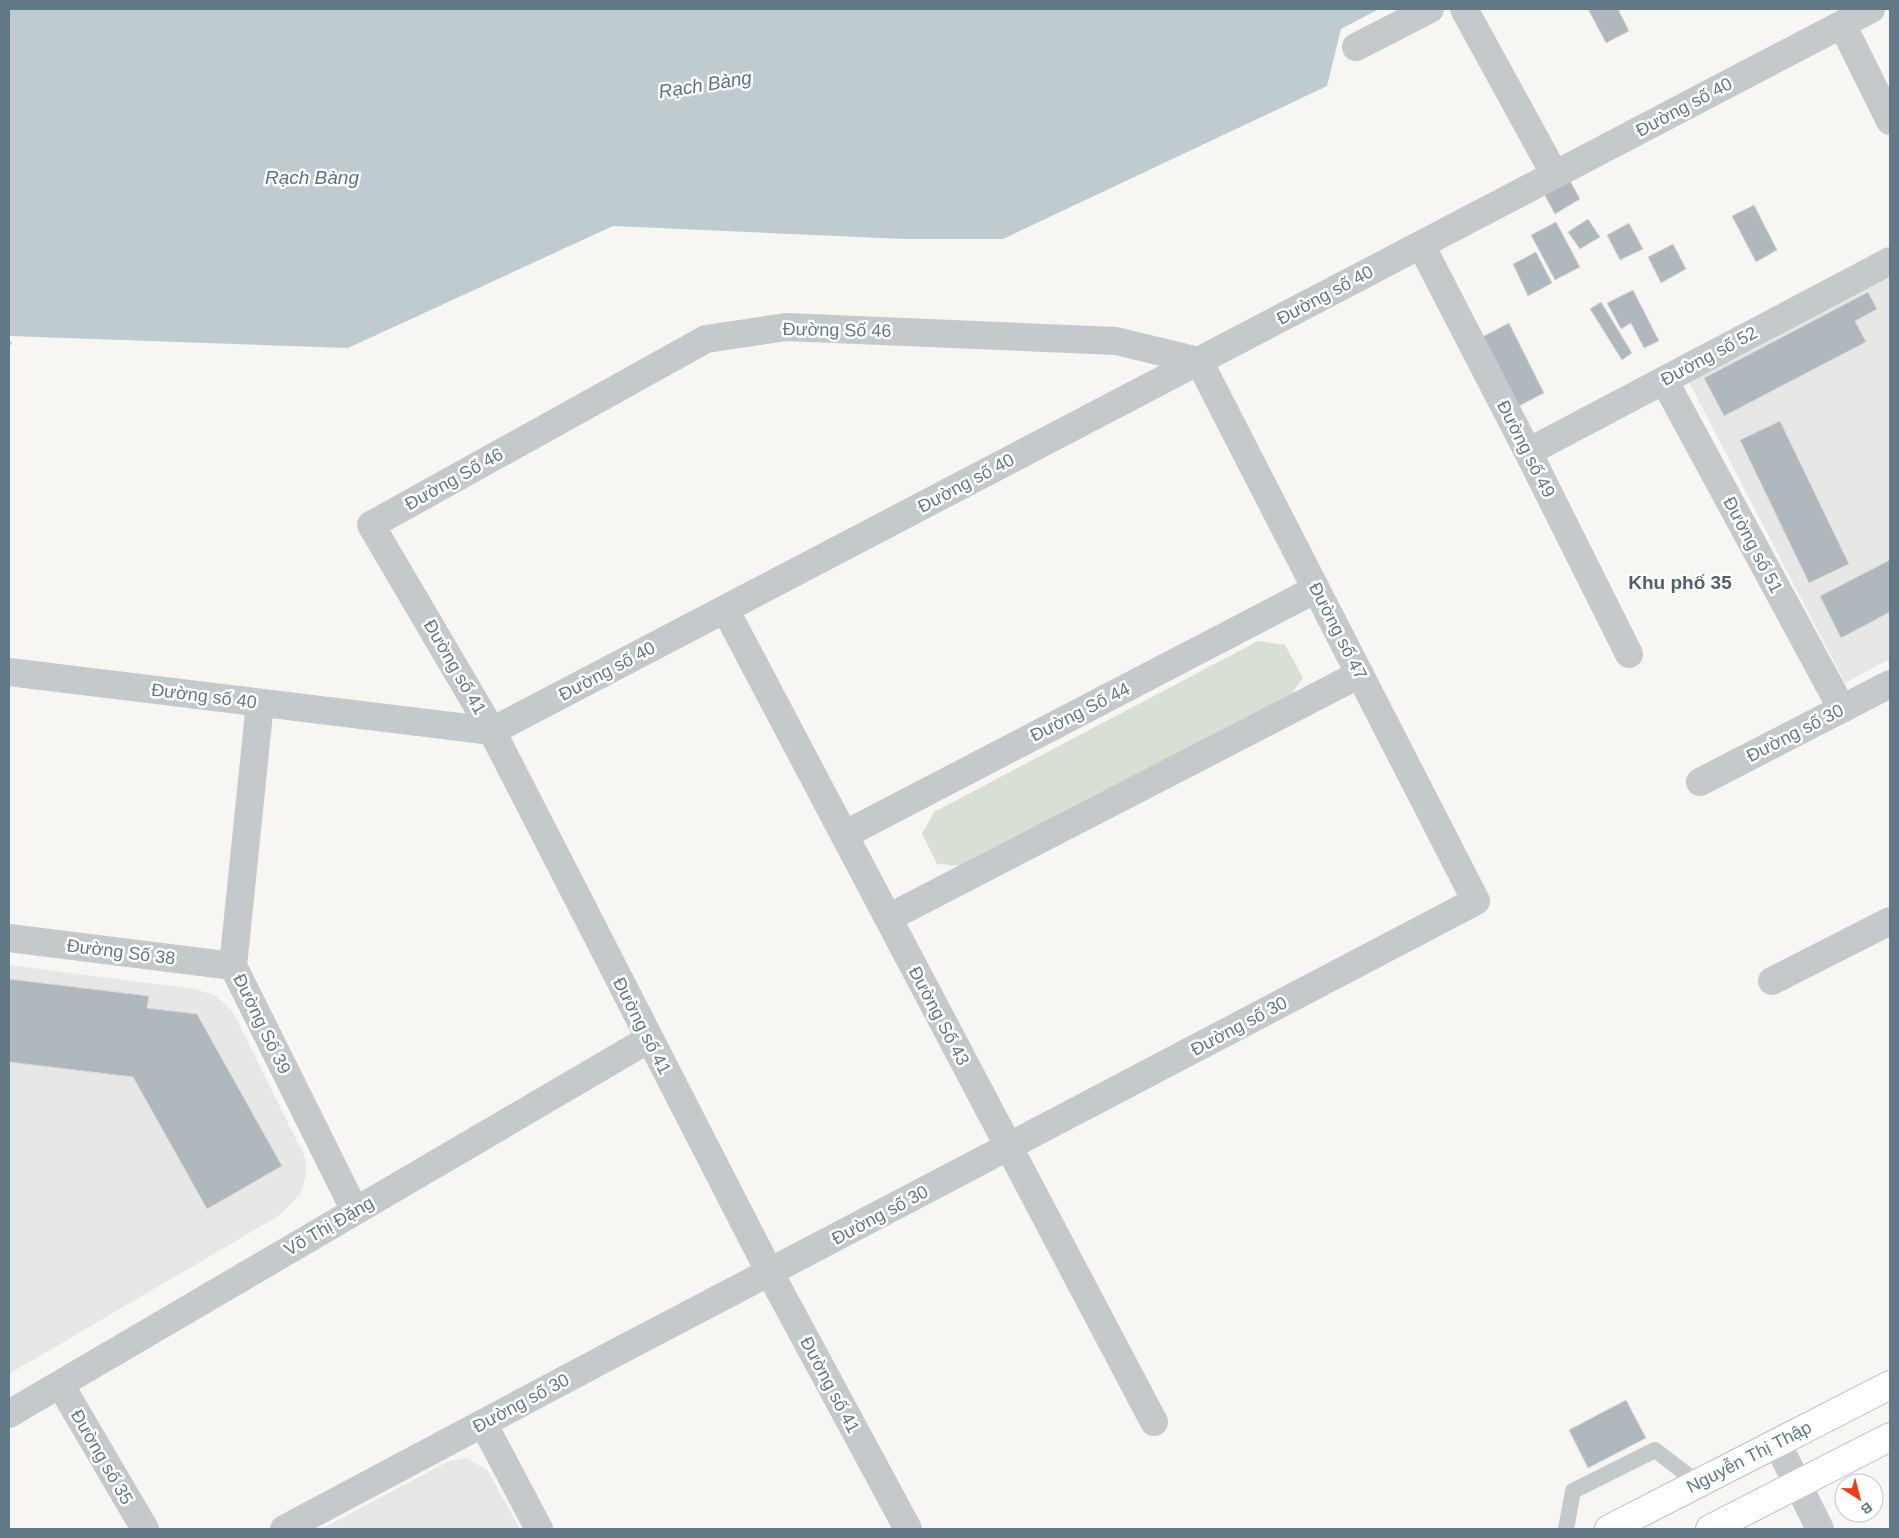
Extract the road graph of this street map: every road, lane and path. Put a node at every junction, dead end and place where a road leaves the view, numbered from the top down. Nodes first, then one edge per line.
1 (1430, 9) edge
2 (1464, 9) edge
3 (1871, 9) edge
4 (1842, 24) junction
5 (1356, 47) dead end
6 (1890, 121) edge
7 (1555, 175) junction
8 (1421, 245) junction
9 (1890, 261) edge
10 (1199, 361) junction
11 (1664, 380) junction
12 (1528, 452) junction
13 (371, 526) joint
14 (1316, 589) junction
15 (725, 609) junction
16 (1629, 654) dead end
17 (9, 672) edge
18 (1360, 674) junction
19 (1890, 684) edge
20 (260, 702) junction
21 (1842, 710) junction
22 (492, 731) junction
23 (1700, 782) dead end
24 (844, 835) junction
25 (1476, 902) joint
26 (888, 918) junction
27 (1890, 921) edge
28 (9, 938) edge
29 (233, 966) junction
30 (1772, 981) dead end
31 (649, 1039) junction
32 (1008, 1147) junction
33 (355, 1211) junction
34 (770, 1273) junction
35 (60, 1384) junction
36 (1890, 1385) edge
37 (9, 1414) edge
38 (1154, 1422) dead end
39 (482, 1423) junction
40 (1890, 1437) edge
41 (1777, 1443) junction
42 (1698, 1483) junction
43 (1797, 1484) junction
44 (145, 1529) edge
45 (284, 1529) edge
46 (539, 1529) edge
47 (908, 1529) edge
48 (1566, 1529) edge
49 (1609, 1529) edge
50 (1710, 1529) edge
51 (1820, 1529) edge

1 - 5 street
2 - 7 street
3 - 4 street, Đường số 40
4 - 6 street
4 - 7 street, Đường số 40
7 - 8 street, Đường số 40
8 - 10 street, Đường số 40
8 - 12 street, Đường số 49
9 - 11 street, Đường số 52
10 - 13 street, Đường Số 46
10 - 14 street, Đường số 47
10 - 15 street, Đường số 40
11 - 12 street, Đường số 52
11 - 21 street, Đường số 51
12 - 16 street, Đường số 49
13 - 22 street, Đường số 41
14 - 18 street, Đường số 47
14 - 24 street, Đường Số 44
15 - 22 street, Đường số 40
15 - 24 street, Đường Số 43
17 - 20 street, Đường số 40
18 - 25 street, Đường số 47
18 - 26 street
19 - 21 street, Đường số 30
20 - 22 street, Đường số 40
20 - 29 street, Đường Số 39
21 - 23 street, Đường số 30
22 - 31 street, Đường số 41
24 - 26 street, Đường Số 43
25 - 32 street, Đường số 30
26 - 32 street, Đường Số 43
27 - 30 street
28 - 29 street, Đường Số 38
29 - 33 street, Đường Số 39
31 - 33 street, Võ Thị Đặng
31 - 34 street, Đường số 41
32 - 34 street, Đường số 30
32 - 38 street, Đường Số 43
33 - 35 street, Võ Thị Đặng
34 - 39 street, Đường số 30
34 - 47 street, Đường số 41
35 - 37 street, Võ Thị Đặng
35 - 44 street, Đường số 35
36 - 41 main road, Nguyễn Thị Thập
39 - 45 street, Đường số 30
39 - 46 street
40 - 43 main road
41 - 42 main road, Nguyễn Thị Thập
41 - 43 street
42 - 48 lane
42 - 49 main road, Nguyễn Thị Thập
43 - 50 main road
43 - 51 street

